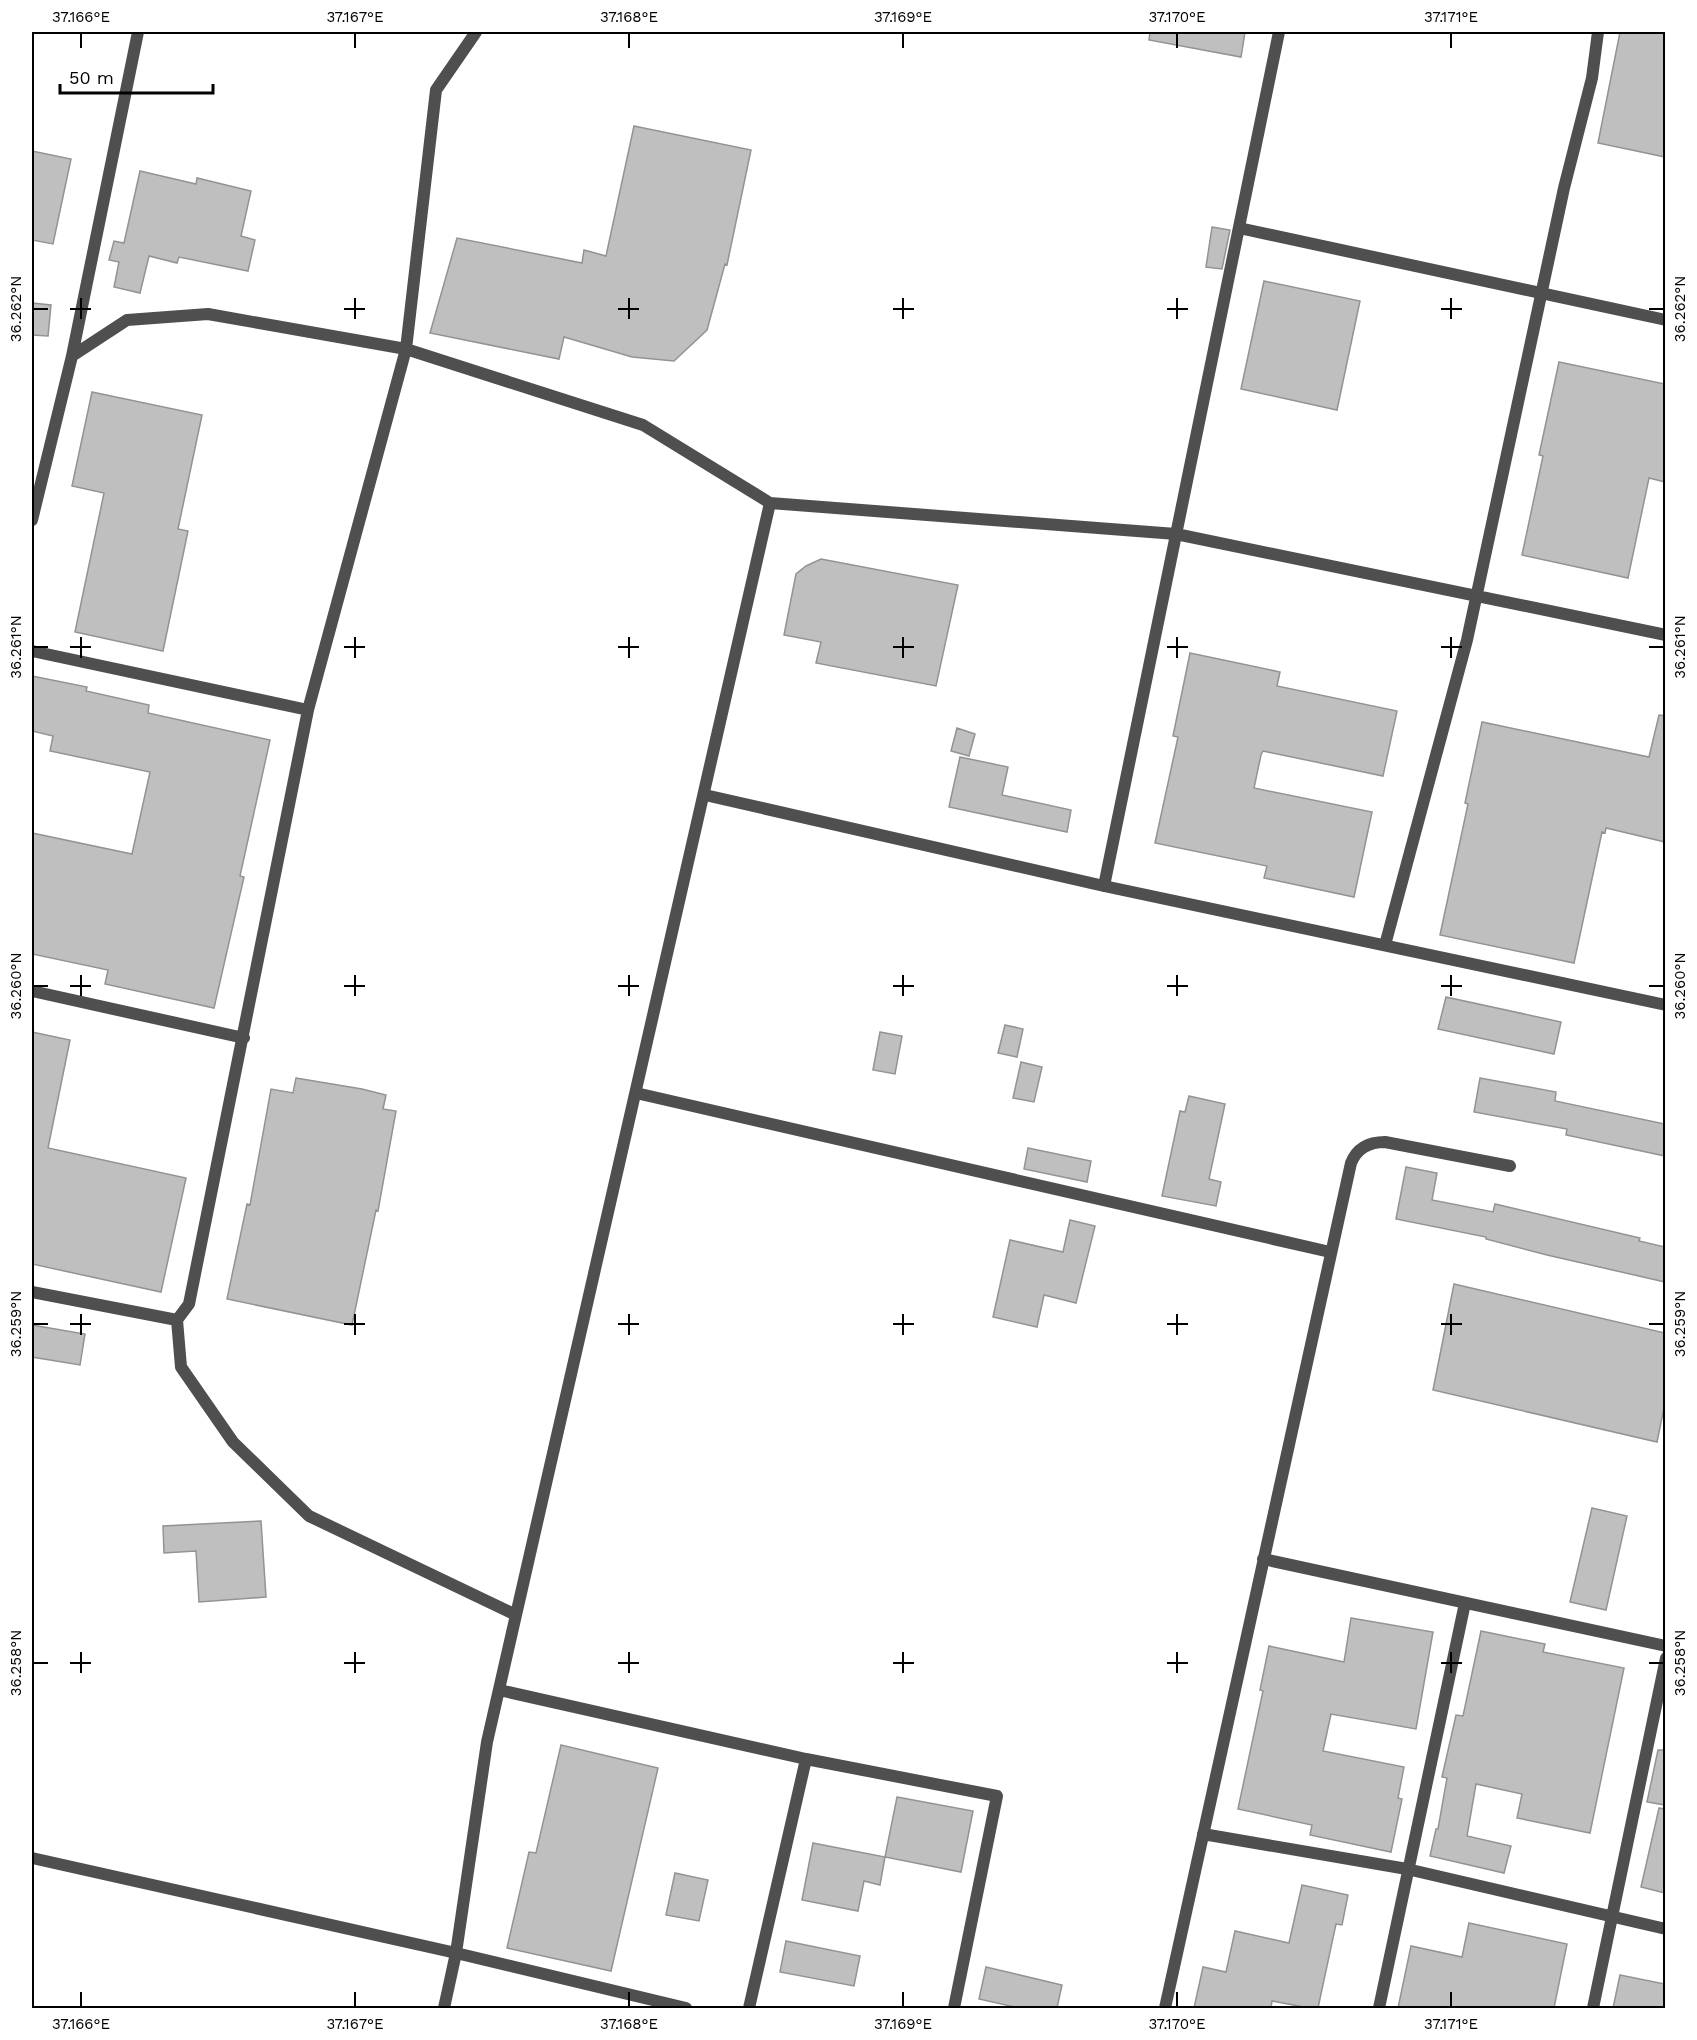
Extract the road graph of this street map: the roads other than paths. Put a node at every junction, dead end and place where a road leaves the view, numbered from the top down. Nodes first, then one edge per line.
1 (138, 32) edge
2 (476, 32) edge
3 (1279, 32) edge
4 (1598, 32) edge
5 (1239, 228) junction
6 (1542, 293) junction
7 (1665, 320) edge
8 (406, 349) junction
9 (72, 356) junction
10 (770, 503) junction
11 (32, 520) edge
12 (1176, 534) junction
13 (1476, 596) junction
14 (1665, 635) edge
15 (32, 651) edge
16 (308, 710) junction
17 (705, 795) junction
18 (1104, 886) junction
19 (1385, 945) junction
20 (32, 991) edge
21 (1665, 1005) edge
22 (244, 1038) junction
23 (636, 1093) junction
24 (1510, 1167) dead end
25 (1330, 1252) junction
26 (32, 1292) edge
27 (177, 1320) junction
28 (1263, 1559) junction
29 (1465, 1603) junction
30 (516, 1615) junction
31 (1665, 1646) edge
32 (1665, 1658) edge
33 (499, 1689) junction
34 (806, 1759) junction
35 (1203, 1834) junction
36 (32, 1858) edge
37 (1407, 1869) junction
38 (1612, 1918) junction
39 (1665, 1929) edge
40 (456, 1953) junction
41 (444, 2008) edge
42 (686, 2008) edge
43 (749, 2008) edge
44 (954, 2008) edge
45 (1165, 2008) edge
46 (1379, 2008) edge
47 (1593, 2008) edge

1 - 9 street
2 - 8 street
3 - 5 street
4 - 6 street
5 - 6 street
5 - 12 street
6 - 7 street
6 - 13 street
8 - 9 street
8 - 10 street
8 - 16 street
9 - 11 street
10 - 12 street
10 - 17 street
12 - 13 street
12 - 18 street
13 - 14 street
13 - 19 street
15 - 16 street
16 - 22 street
17 - 18 street
17 - 23 street
18 - 19 street
19 - 21 street
20 - 22 street
22 - 27 street
23 - 25 street
23 - 30 street
24 - 25 street
25 - 28 street
26 - 27 street
27 - 30 street
28 - 29 street
28 - 35 street
29 - 31 street
29 - 37 street
30 - 33 street
32 - 38 street
33 - 34 street
33 - 40 street
34 - 43 street
34 - 44 street
35 - 37 street
35 - 45 street
36 - 40 street
37 - 38 street
37 - 46 street
38 - 39 street
38 - 47 street
40 - 41 street
40 - 42 street

